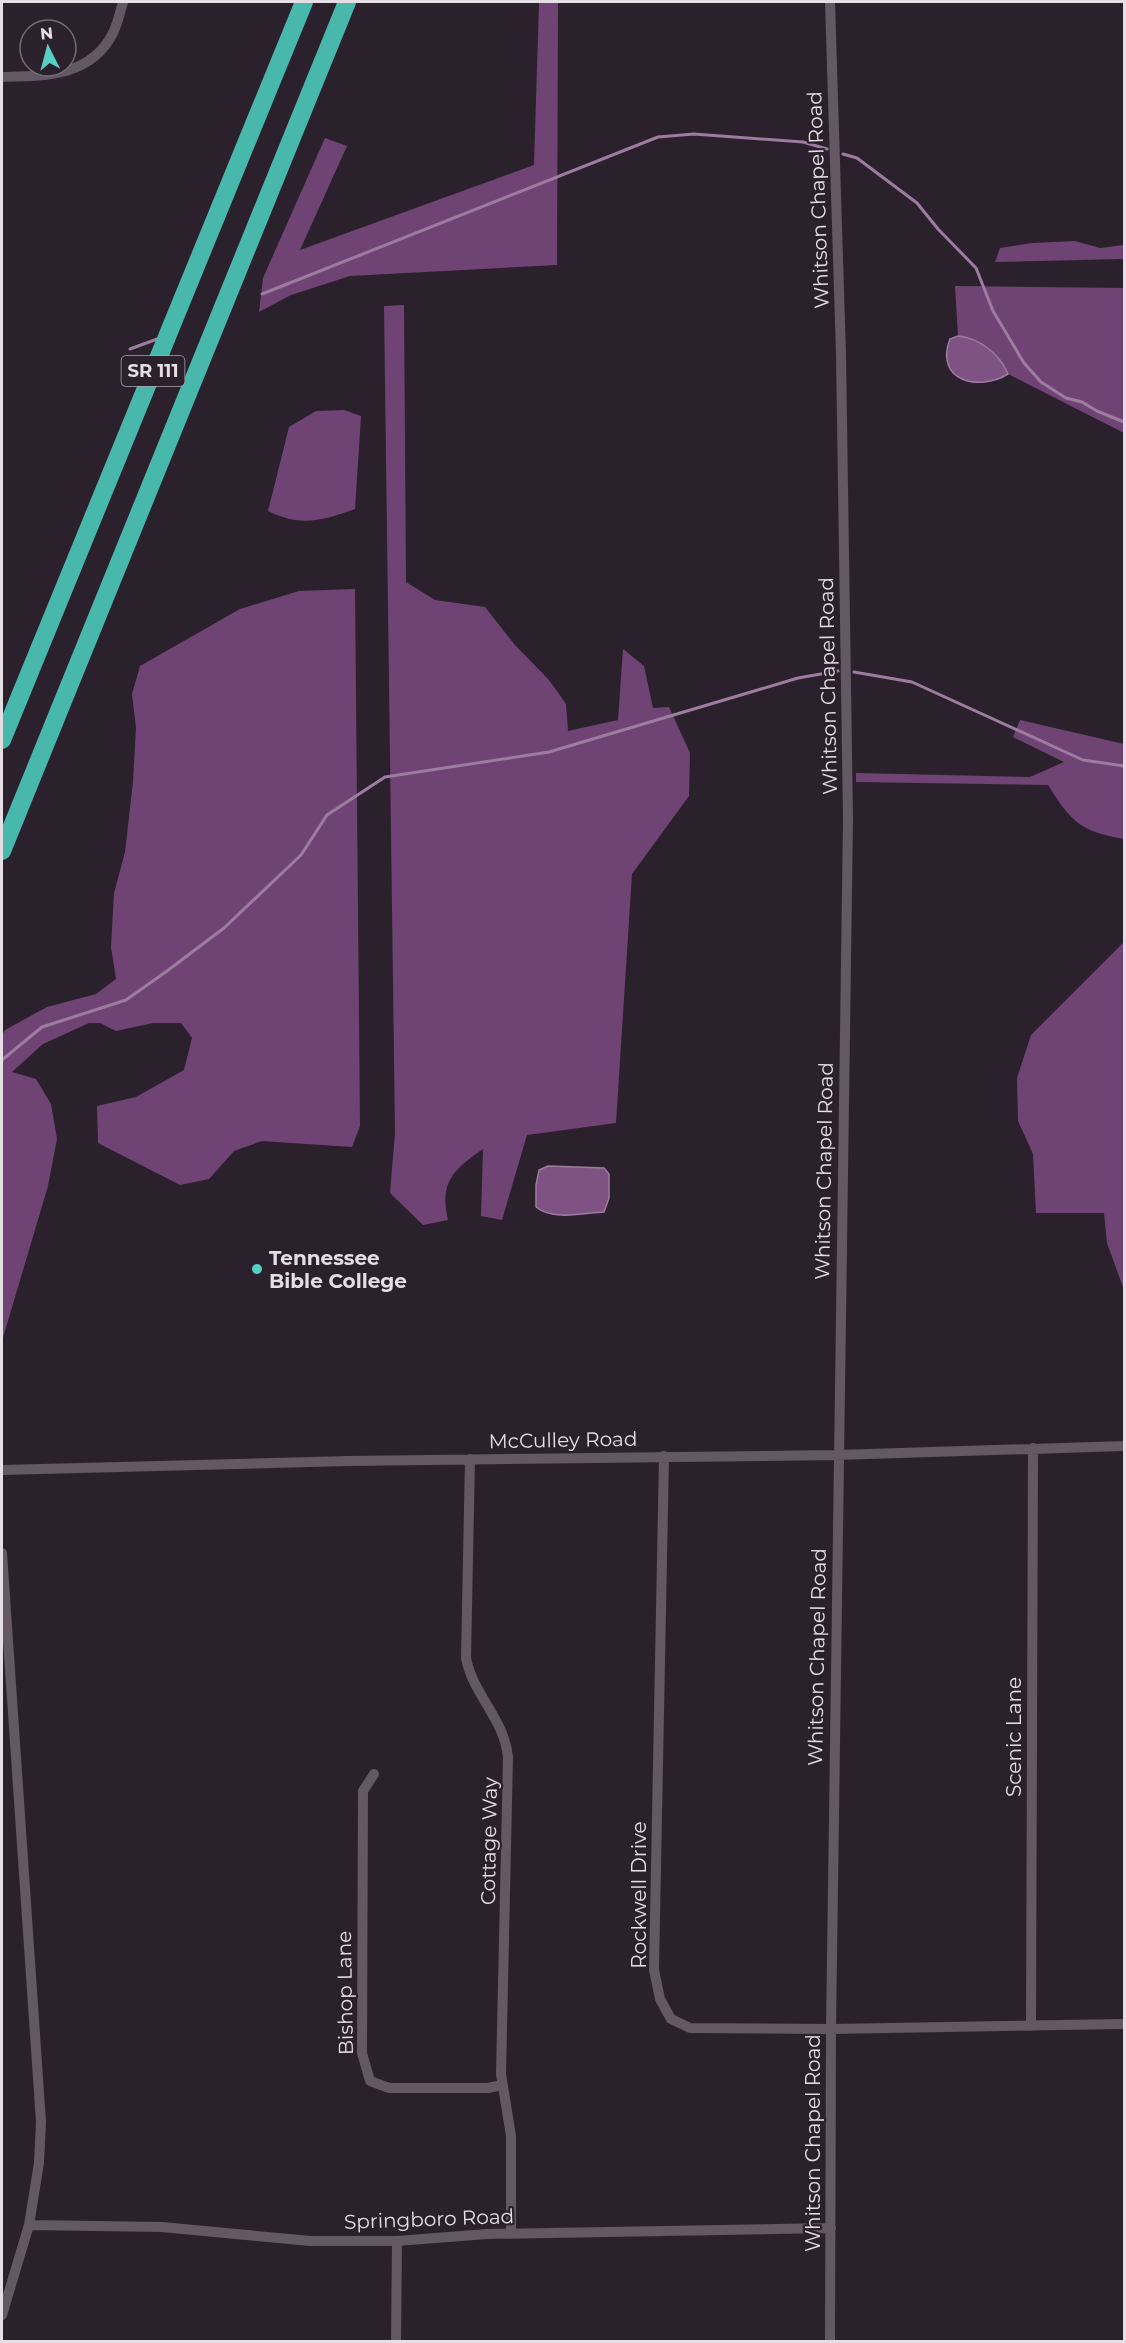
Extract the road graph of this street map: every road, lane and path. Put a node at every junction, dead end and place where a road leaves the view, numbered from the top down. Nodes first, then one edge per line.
1 (123, 2) edge
2 (304, 2) edge
3 (347, 2) edge
4 (830, 2) edge
5 (2, 77) edge
6 (2, 740) edge
7 (2, 850) edge
8 (1125, 1446) edge
9 (1033, 1448) junction
10 (837, 1455) junction
11 (664, 1456) junction
12 (470, 1459) junction
13 (2, 1470) edge
14 (2, 1553) edge
15 (374, 1774) dead end
16 (1125, 2024) edge
17 (1030, 2026) junction
18 (831, 2029) junction
19 (502, 2085) junction
20 (29, 2225) junction
21 (831, 2228) junction
22 (511, 2234) junction
23 (397, 2241) junction
24 (2, 2315) edge
25 (396, 2342) edge
26 (830, 2342) edge

1 - 5 street
2 - 6 highway, SR 111
3 - 7 highway, SR 111
4 - 10 street, Whitson Chapel Road
8 - 9 street, McCulley Road
9 - 10 street, McCulley Road
9 - 17 street, Scenic Lane
10 - 11 street, McCulley Road
10 - 18 street, Whitson Chapel Road
11 - 12 street, McCulley Road
11 - 18 street, Rockwell Drive
12 - 13 street, McCulley Road
12 - 19 street, Cottage Way
14 - 20 street
15 - 19 street, Bishop Lane
16 - 17 street, Rockwell Drive
17 - 18 street, Rockwell Drive
18 - 21 street, Whitson Chapel Road
19 - 22 street, Cottage Way
20 - 23 street, Springboro Road
20 - 24 street
21 - 22 street, Springboro Road
21 - 26 street, Whitson Chapel Road
22 - 23 street, Springboro Road
23 - 25 street

